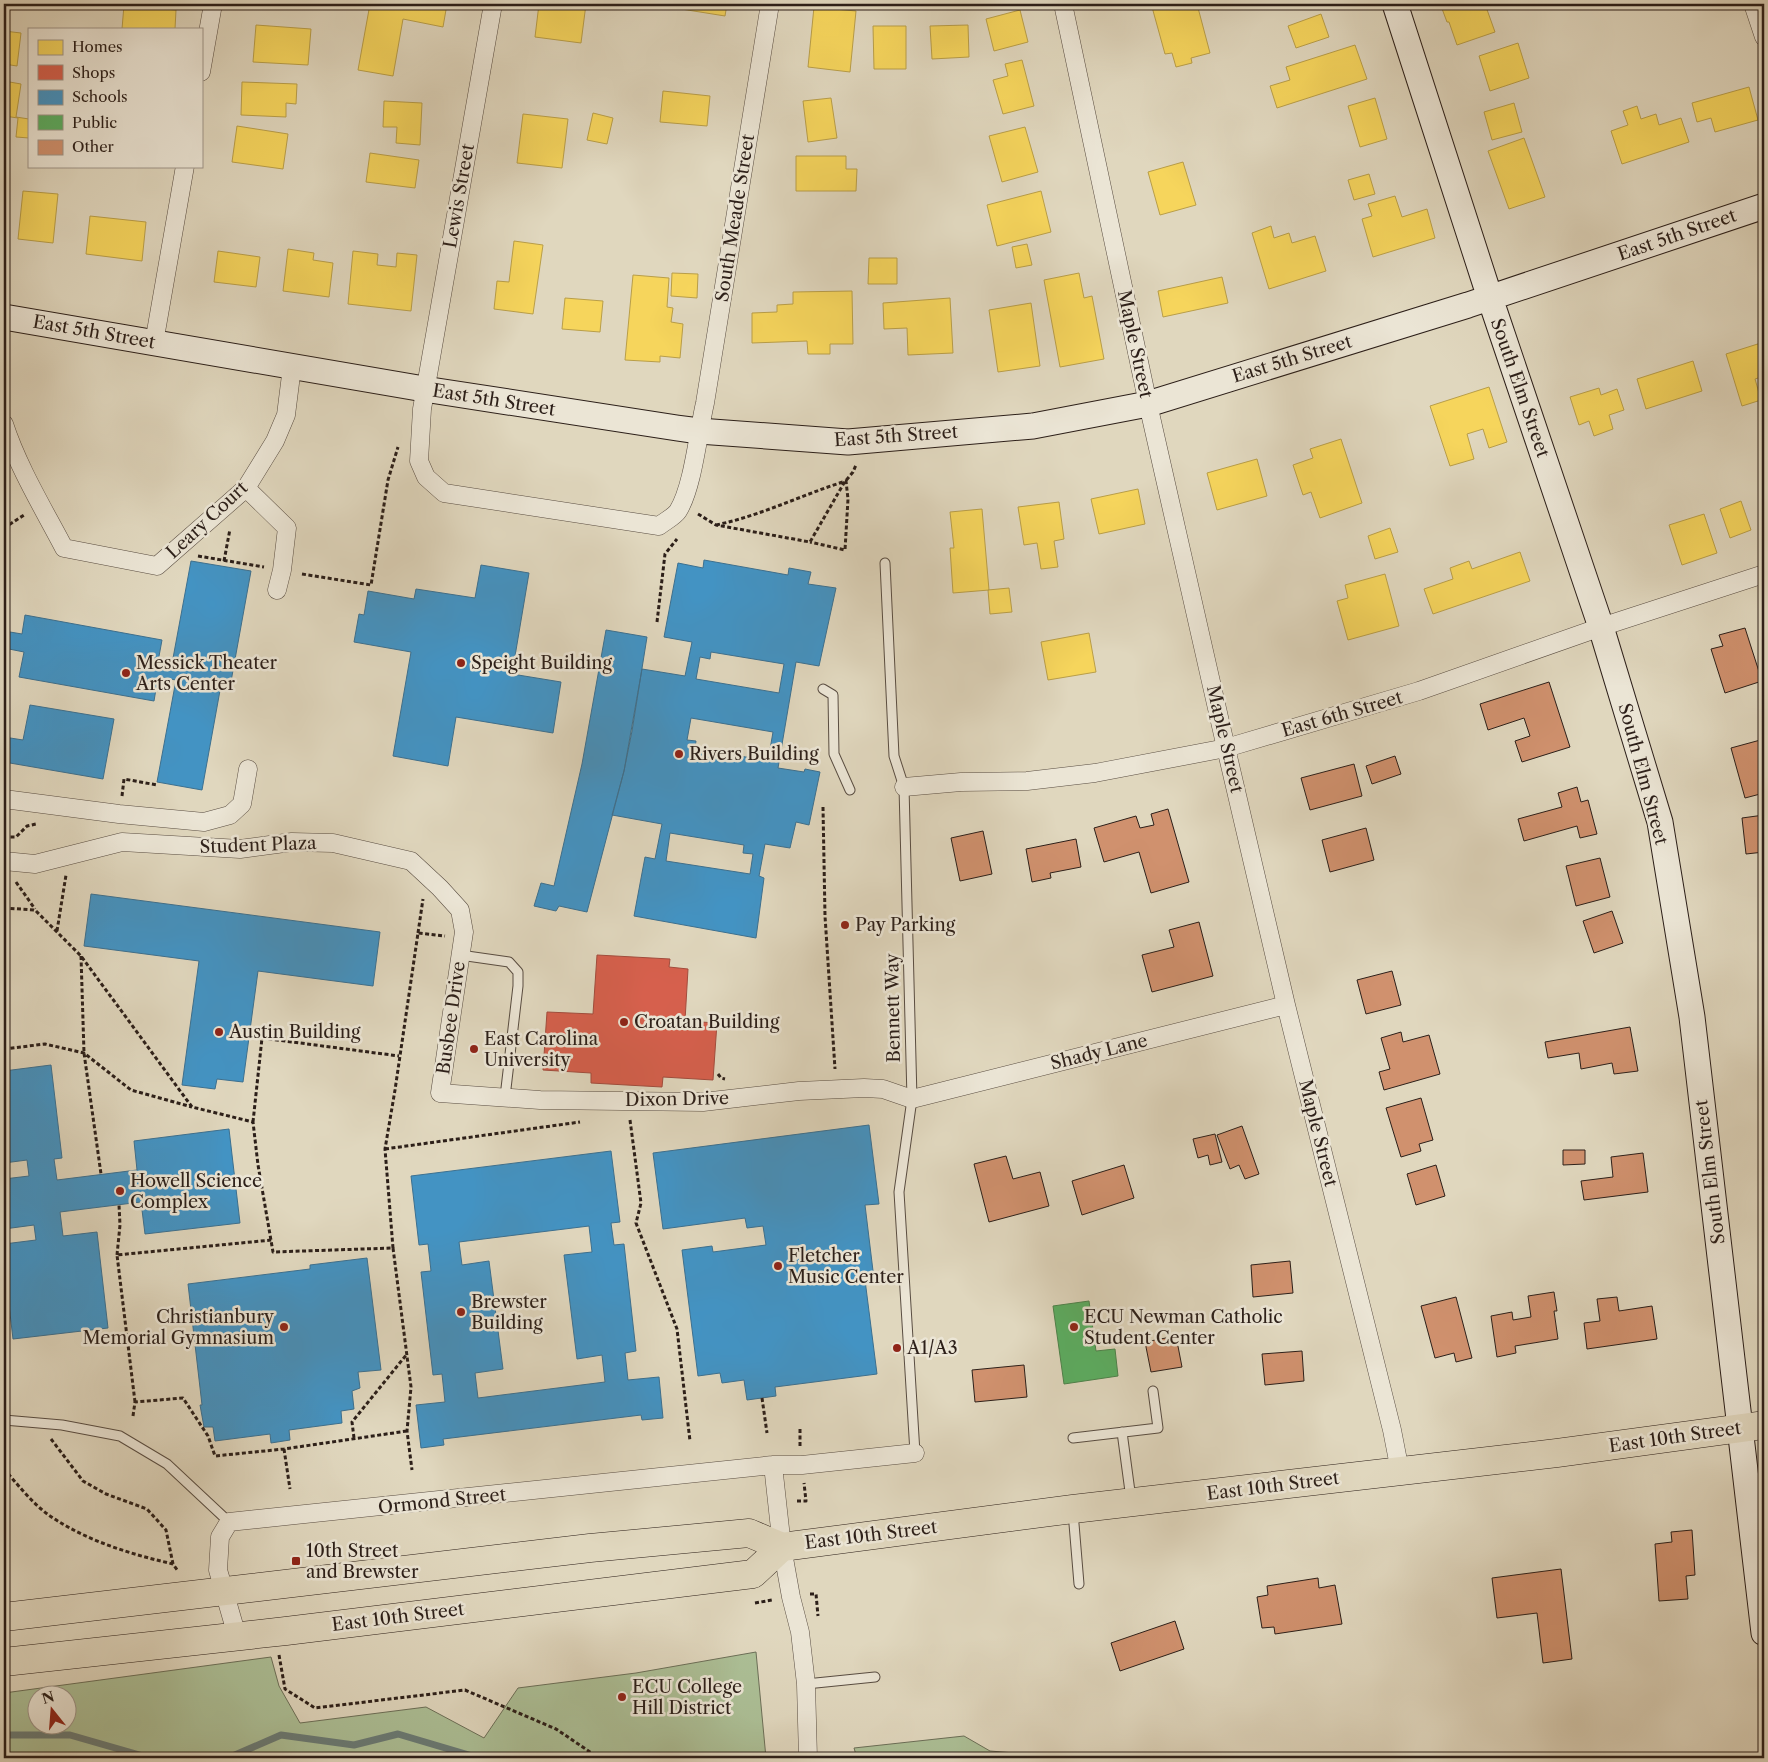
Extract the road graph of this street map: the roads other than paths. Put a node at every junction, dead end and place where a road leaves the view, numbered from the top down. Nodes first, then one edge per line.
1 (213, 4) edge
2 (493, 4) edge
3 (770, 4) edge
4 (1063, 4) edge
5 (1395, 4) edge
6 (1753, 4) edge
7 (1764, 37) edge
8 (202, 66) edge
9 (185, 168) edge
10 (1764, 206) edge
11 (1490, 298) junction
12 (4, 317) edge
13 (154, 343) junction
14 (292, 367) junction
15 (424, 389) junction
16 (1148, 404) junction
17 (4, 424) edge
18 (699, 432) junction
19 (6, 446) edge
20 (246, 488) junction
21 (885, 562) dead end
22 (1764, 574) edge
23 (277, 590) dead end
24 (1601, 627) junction
25 (823, 689) dead end
26 (1226, 748) junction
27 (248, 769) dead end
28 (904, 787) junction
29 (850, 790) dead end
30 (4, 799) edge
31 (4, 861) edge
32 (461, 946) junction
33 (1286, 1005) junction
34 (440, 1093) joint
35 (505, 1097) junction
36 (912, 1099) junction
37 (1153, 1391) dead end
38 (4, 1420) edge
39 (1752, 1426) edge
40 (1122, 1432) junction
41 (1073, 1438) dead end
42 (915, 1453) joint
43 (773, 1465) junction
44 (1400, 1471) junction
45 (1132, 1502) junction
46 (1073, 1509) junction
47 (228, 1522) junction
48 (782, 1547) junction
49 (1079, 1584) dead end
50 (223, 1591) junction
51 (4, 1617) edge
52 (1764, 1633) edge
53 (237, 1636) junction
54 (4, 1662) edge
55 (875, 1677) dead end
56 (806, 1684) junction
57 (808, 1758) edge

1 - 8 street
2 - 15 street, Lewis Street
3 - 18 street, South Meade Street
4 - 16 street, Maple Street
5 - 11 main road, South Elm Street
6 - 7 street
9 - 13 street
10 - 11 main road, East 5th Street
11 - 16 main road, East 5th Street
11 - 24 main road, South Elm Street
12 - 13 main road, East 5th Street
13 - 14 main road, East 5th Street
14 - 15 main road, East 5th Street
14 - 20 street, Leary Court
15 - 18 main road, East 5th Street
15 - 18 street
16 - 18 main road, East 5th Street
16 - 26 street, Maple Street
17 - 19 street, Leary Court
19 - 20 street, Leary Court
20 - 23 street
21 - 28 lane, Bennett Way
22 - 24 street, East 6th Street
24 - 26 street, East 6th Street
24 - 39 main road, South Elm Street
25 - 29 lane
26 - 28 street, East 6th Street
26 - 33 street, Maple Street
27 - 30 street
28 - 36 lane, Bennett Way
31 - 32 street, Student Plaza
32 - 34 street, Busbee Drive
32 - 35 lane
33 - 36 street, Shady Lane
33 - 44 street, Maple Street
34 - 35 street, Dixon Drive
35 - 36 street, Dixon Drive
36 - 42 lane, Bennett Way
37 - 40 lane
38 - 47 lane
39 - 44 main road, East 10th Street
39 - 52 main road, South Elm Street
40 - 41 lane
40 - 45 lane
42 - 43 street, Ormond Street
43 - 47 street, Ormond Street
43 - 48 street
44 - 45 main road, East 10th Street
45 - 46 main road, East 10th Street
46 - 48 main road, East 10th Street
46 - 49 lane
47 - 50 street
48 - 50 main road, East 10th Street
48 - 53 main road, East 10th Street
48 - 56 street
50 - 51 main road, East 10th Street
50 - 53 street
53 - 54 main road, East 10th Street
55 - 56 lane
56 - 57 street

